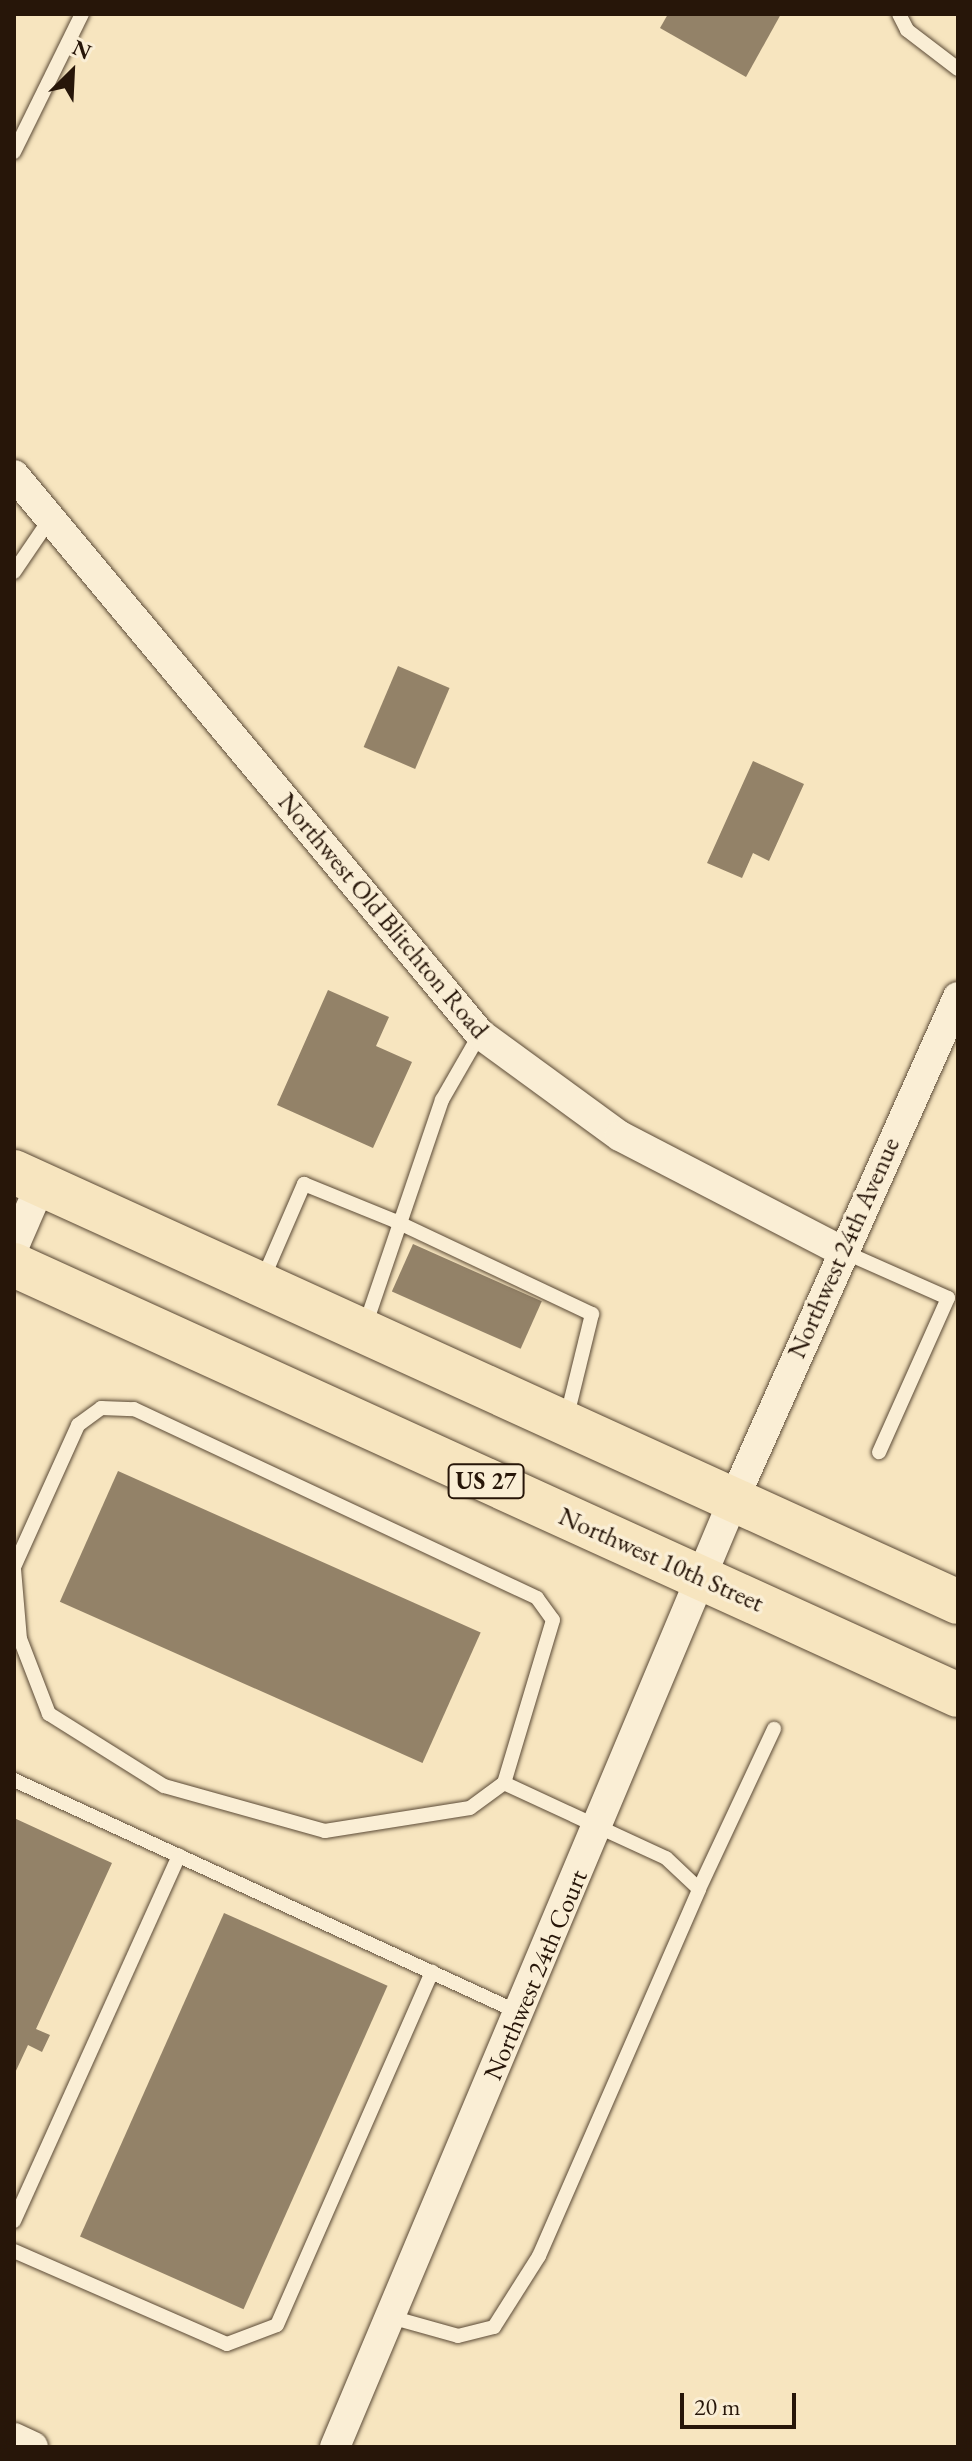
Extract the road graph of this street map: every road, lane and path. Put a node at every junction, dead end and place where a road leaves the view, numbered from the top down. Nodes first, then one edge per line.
1 (82, 14) edge
2 (899, 14) edge
3 (958, 69) edge
4 (14, 152) edge
5 (14, 475) edge
6 (50, 519) junction
7 (14, 572) edge
8 (958, 997) edge
9 (480, 1034) junction
10 (28, 1178) edge
11 (395, 1221) junction
12 (14, 1246) edge
13 (842, 1251) junction
14 (14, 1265) edge
15 (261, 1285) junction
16 (363, 1332) junction
17 (565, 1424) junction
18 (879, 1452) dead end
19 (733, 1501) junction
20 (14, 1568) edge
21 (701, 1579) junction
22 (958, 1602) edge
23 (955, 1696) edge
24 (774, 1729) dead end
25 (14, 1780) edge
26 (504, 1783) junction
27 (597, 1829) junction
28 (179, 1855) junction
29 (699, 1889) junction
30 (432, 1972) junction
31 (521, 2013) junction
32 (14, 2221) edge
33 (14, 2251) edge
34 (394, 2318) junction
35 (14, 2439) edge
36 (339, 2446) edge
37 (33, 2447) edge

1 - 4 lane
2 - 3 lane
5 - 6 street, Northwest Old Blitchton Road
6 - 7 lane
6 - 9 street, Northwest Old Blitchton Road
8 - 13 street, Northwest 24th Avenue
9 - 11 lane
9 - 13 street, Northwest Old Blitchton Road
10 - 12 street
10 - 15 highway
11 - 15 lane
11 - 16 lane
11 - 17 lane
13 - 18 lane
13 - 19 street, Northwest 24th Avenue
14 - 21 highway, Northwest 10th Street / US 27
15 - 16 highway
16 - 17 highway
17 - 19 highway
19 - 21 street, Northwest 24th Court
19 - 22 highway
20 - 26 lane
20 - 26 lane
21 - 23 highway, Northwest 10th Street / US 27
21 - 27 street, Northwest 24th Court
24 - 29 lane
25 - 28 lane
26 - 27 lane
27 - 29 lane
27 - 31 street, Northwest 24th Court
28 - 30 lane
28 - 32 lane
29 - 34 lane
30 - 31 lane
30 - 33 lane
31 - 34 street, Northwest 24th Court
34 - 36 street, Northwest 24th Court
35 - 37 street

